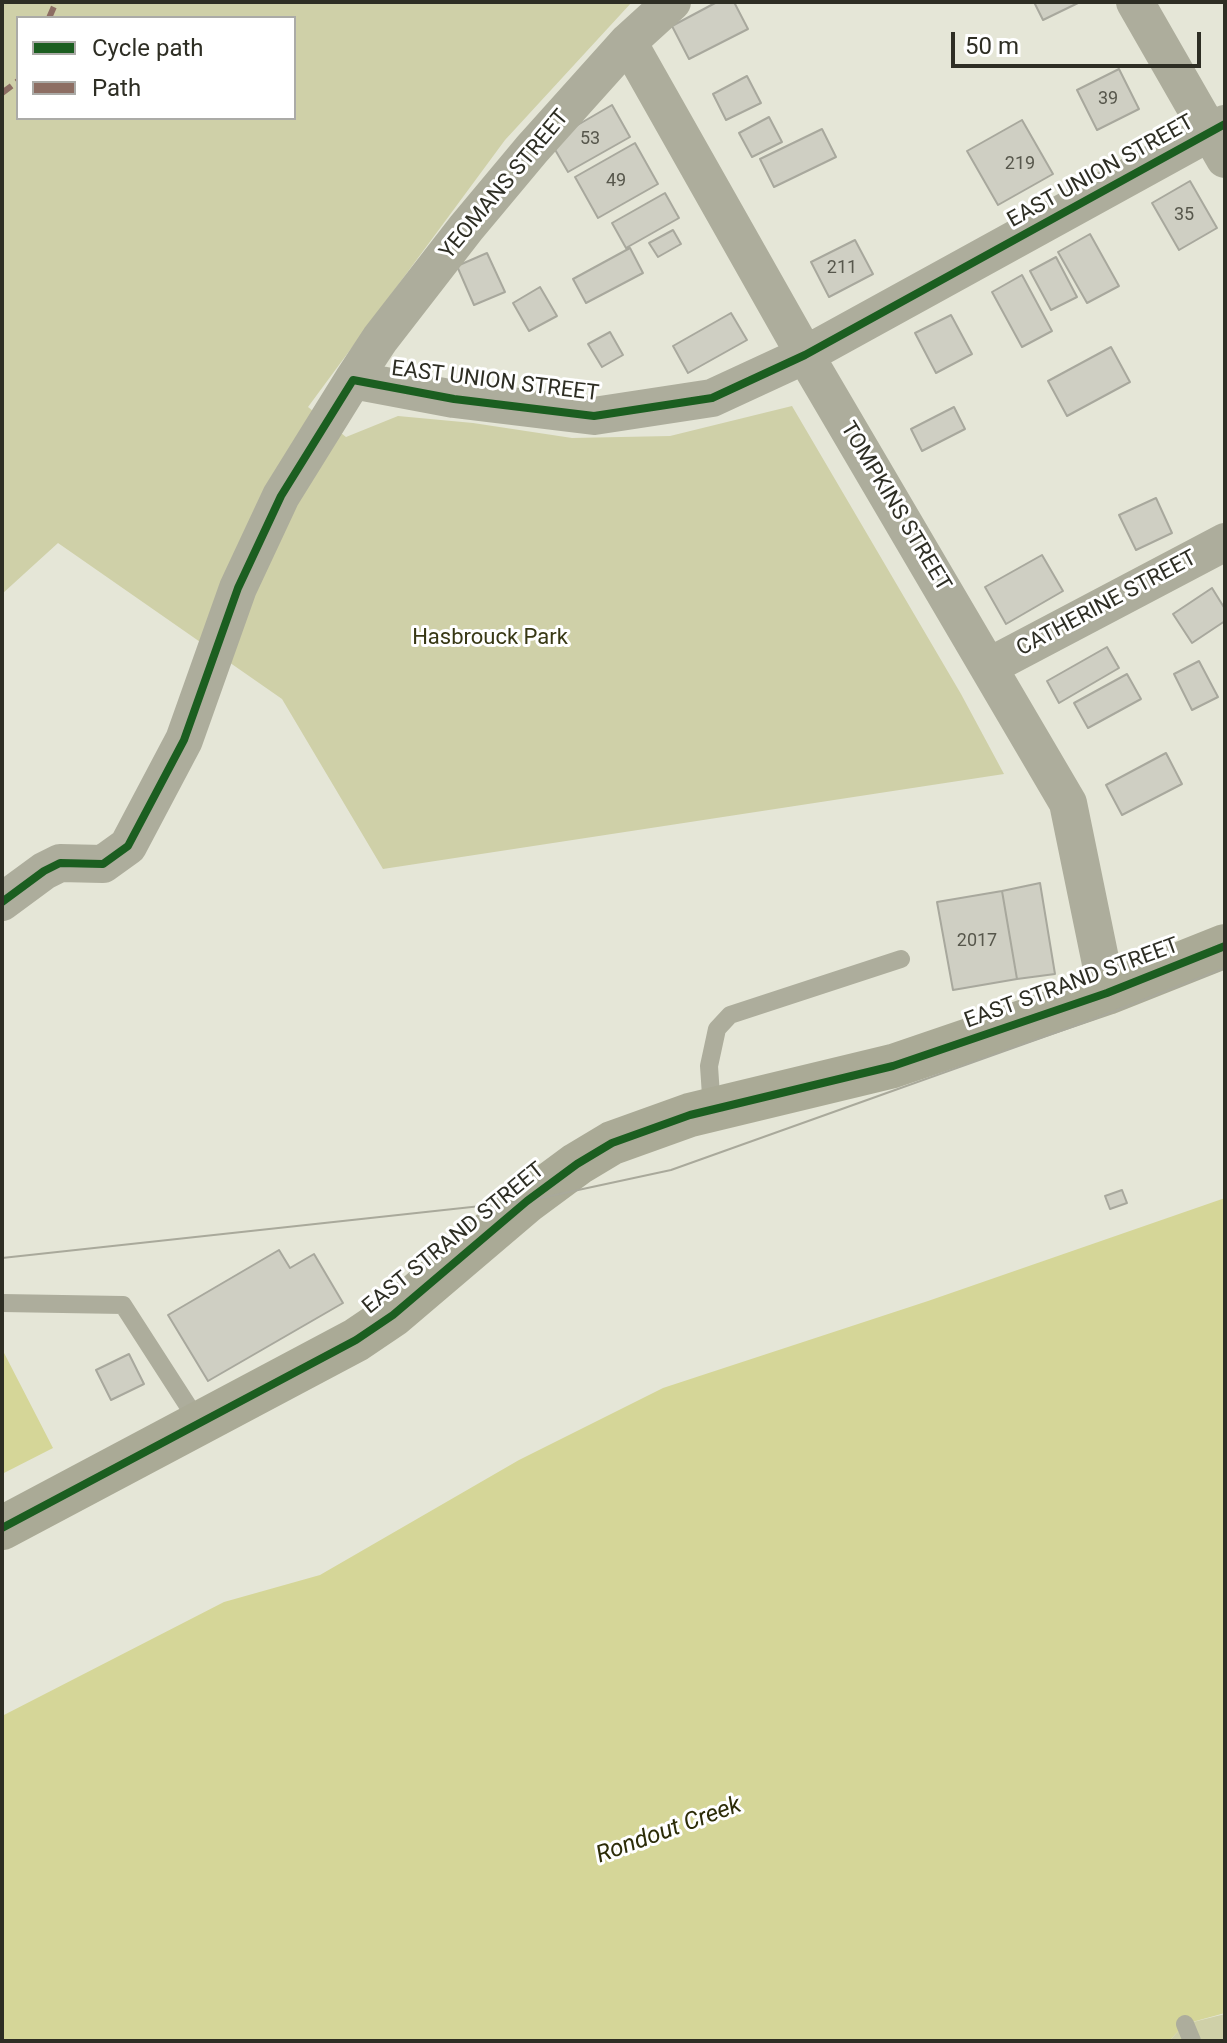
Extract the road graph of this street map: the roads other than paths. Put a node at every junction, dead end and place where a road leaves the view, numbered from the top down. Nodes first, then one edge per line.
1 (672, 2) edge
2 (1135, 2) edge
3 (628, 42) junction
4 (1220, 139) edge
5 (805, 355) junction
6 (353, 380) junction
7 (1225, 542) edge
8 (990, 666) junction
9 (2, 902) edge
10 (1225, 946) edge
11 (901, 959) dead end
12 (1107, 993) junction
13 (712, 1110) junction
14 (2, 1303) edge
15 (199, 1423) junction
16 (2, 1528) edge

1 - 3 street, YEOMANS STREET
2 - 4 street
3 - 5 street, TOMPKINS STREET
3 - 6 street, YEOMANS STREET
4 - 5 street, EAST UNION STREET
5 - 6 street, EAST UNION STREET
5 - 8 street, TOMPKINS STREET
6 - 9 street
7 - 8 street, CATHERINE STREET
8 - 12 street, TOMPKINS STREET
10 - 12 street, EAST STRAND STREET
11 - 13 lane
12 - 13 street, EAST STRAND STREET
13 - 15 street, EAST STRAND STREET
14 - 15 lane
15 - 16 street, EAST STRAND STREET

